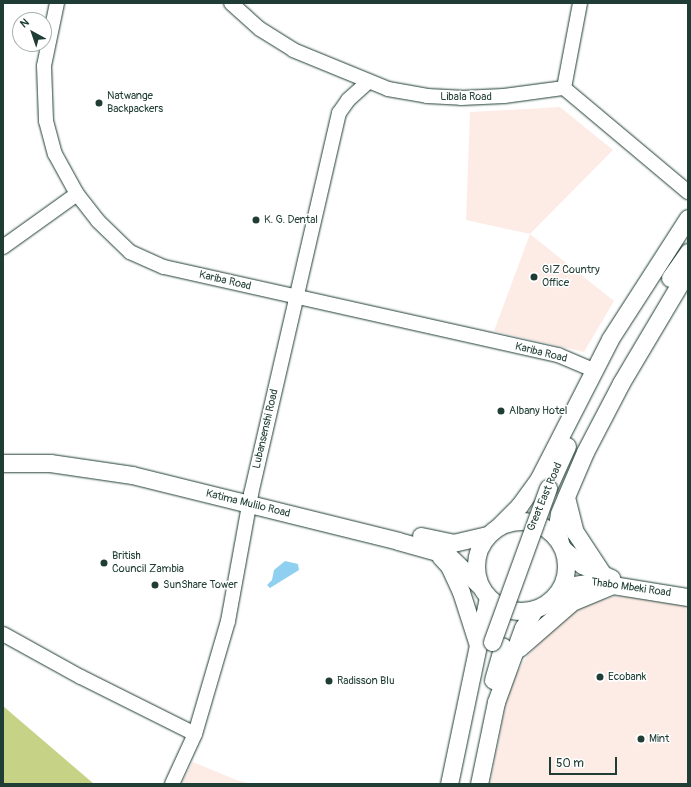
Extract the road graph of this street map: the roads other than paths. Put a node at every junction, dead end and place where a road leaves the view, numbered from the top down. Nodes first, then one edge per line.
1 (57, 3) edge
2 (231, 3) edge
3 (580, 3) edge
4 (369, 82) junction
5 (564, 88) junction
6 (688, 192) edge
7 (77, 194) junction
8 (688, 218) edge
9 (688, 233) edge
10 (3, 247) edge
11 (688, 252) edge
12 (688, 270) edge
13 (296, 298) junction
14 (593, 370) junction
15 (3, 453) edge
16 (3, 463) edge
17 (557, 492) junction
18 (250, 499) junction
19 (493, 531) junction
20 (561, 546) junction
21 (436, 552) junction
22 (609, 582) junction
23 (688, 589) edge
24 (483, 591) junction
25 (554, 597) junction
26 (688, 597) edge
27 (535, 609) junction
28 (3, 634) edge
29 (497, 647) junction
30 (195, 734) junction
31 (172, 784) edge
32 (449, 784) edge
33 (459, 784) edge
34 (470, 784) edge
35 (479, 784) edge

1 - 7 street, Kariba Road
2 - 4 street, Libala Road
3 - 5 street
4 - 5 street, Libala Road
4 - 13 street, Lubansenshi Road
5 - 6 street
7 - 10 street
7 - 13 street, Kariba Road
8 - 14 main road, Great East Road
9 - 17 main road, Great East Road
11 - 17 main road, Great East Road
12 - 17 main road, Great East Road
13 - 14 street, Kariba Road
13 - 18 street, Lubansenshi Road
14 - 19 main road, Great East Road
15 - 18 main road, Katima Mulilo Road
16 - 18 main road, Katima Mulilo Road
17 - 20 main road, Great East Road
17 - 22 main road
17 - 29 main road, Great East Road
18 - 19 main road, Katima Mulilo Road
18 - 21 main road, Katima Mulilo Road
18 - 30 street, Lubansenshi Road
19 - 20 main road
19 - 24 main road
20 - 22 main road, Thabo Mbeki Road
20 - 25 main road
21 - 24 main road, Katima Mulilo Road
21 - 29 main road
22 - 23 main road, Thabo Mbeki Road
22 - 25 main road, Thabo Mbeki Road
22 - 26 main road, Thabo Mbeki Road
22 - 29 main road
24 - 27 main road
24 - 29 main road, Great East Road
25 - 27 main road
27 - 29 main road, Great East Road
28 - 30 street
29 - 32 main road, Great East Road
29 - 33 main road, Great East Road
29 - 34 main road, Great East Road
29 - 35 main road, Great East Road
30 - 31 street, Lubansenshi Road

